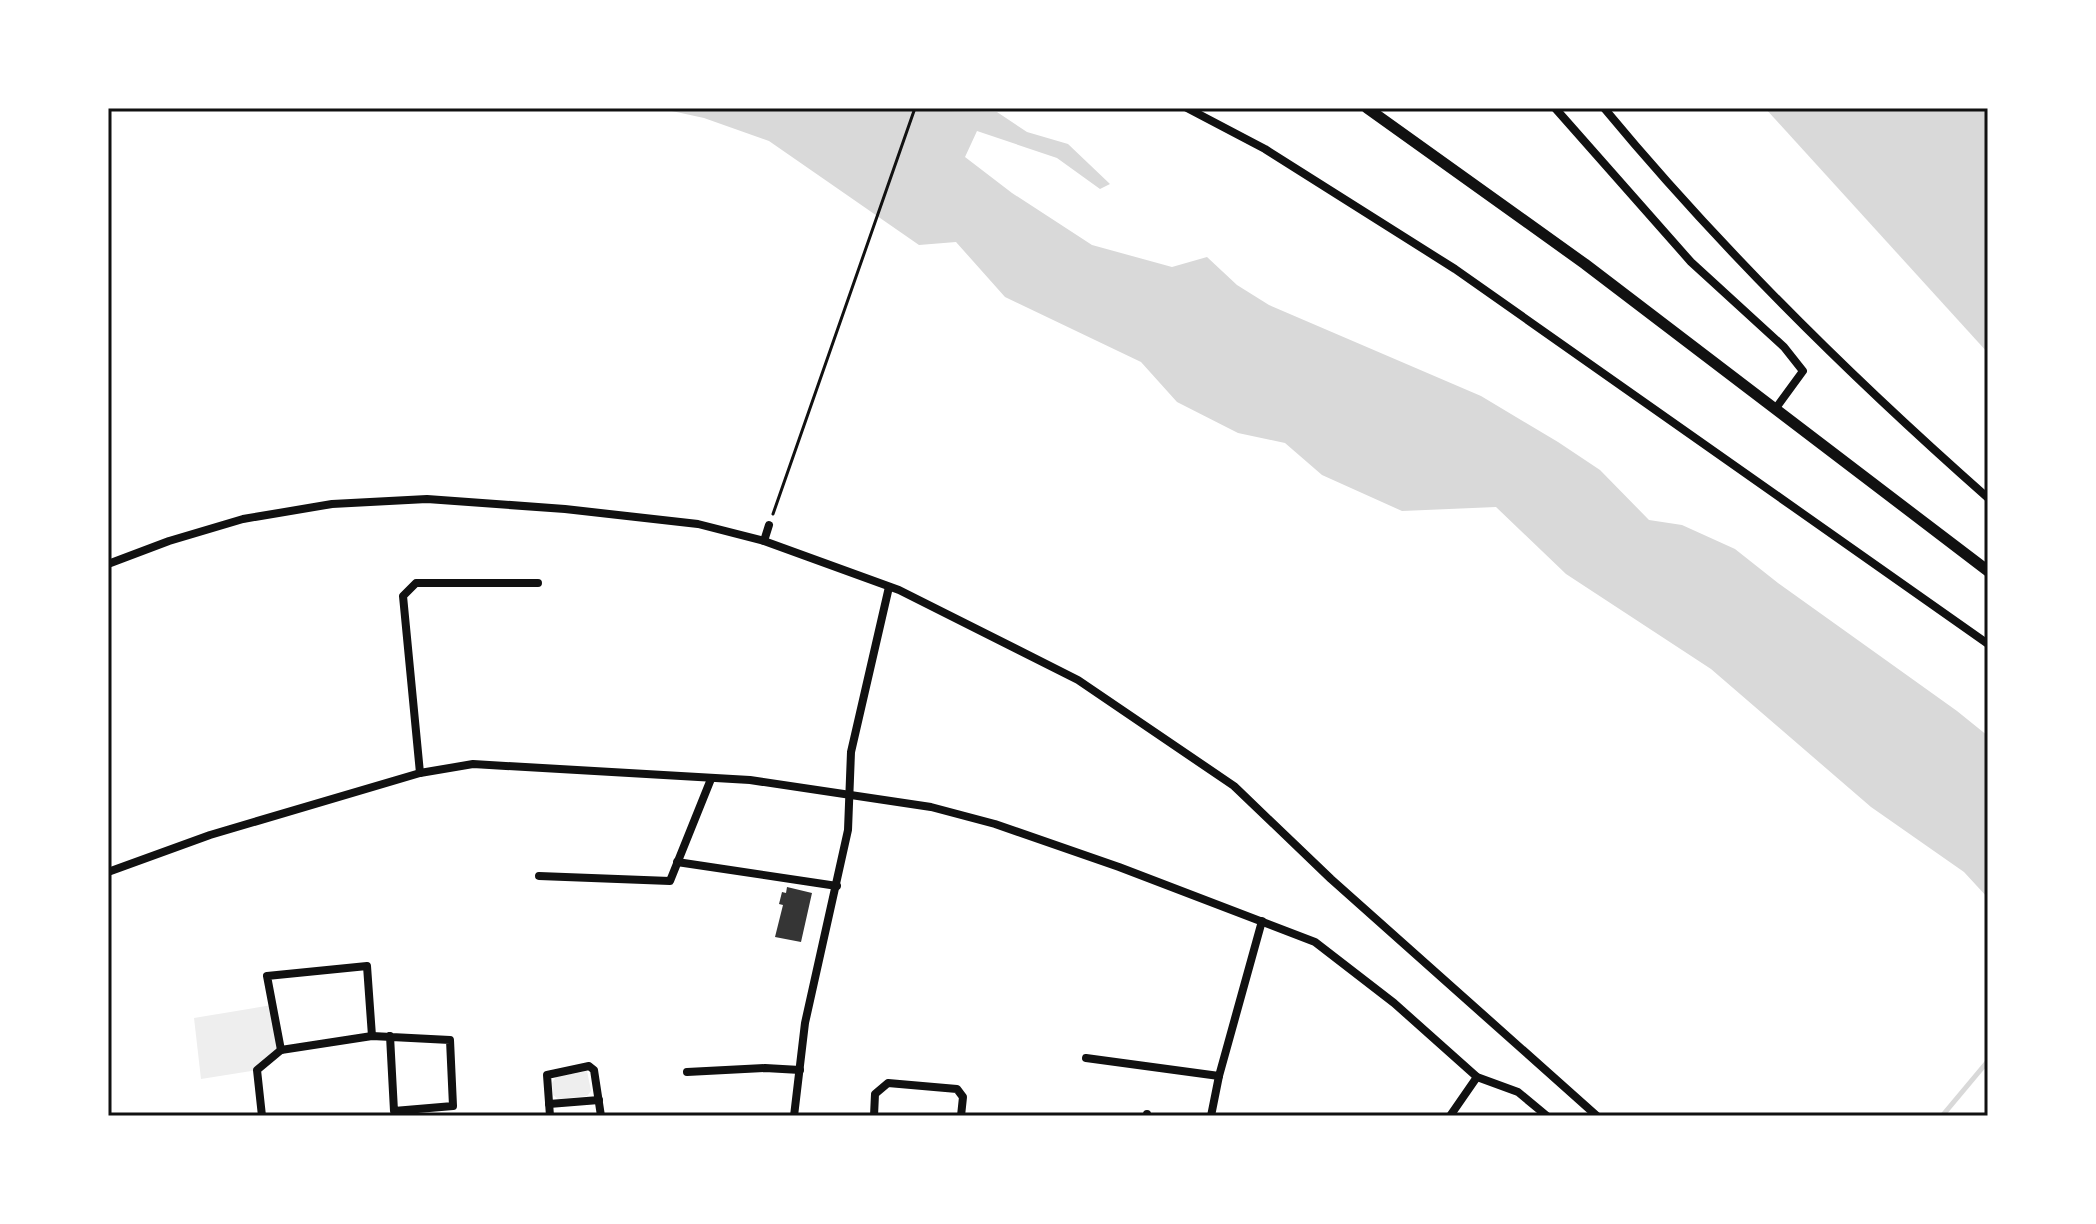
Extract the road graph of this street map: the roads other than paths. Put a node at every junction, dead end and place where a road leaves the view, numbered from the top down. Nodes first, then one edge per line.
1 (1187, 108) edge
2 (1367, 108) edge
3 (1555, 108) edge
4 (1604, 108) edge
5 (1776, 408) junction
6 (1988, 498) edge
7 (769, 525) road end
8 (764, 541) junction
9 (108, 564) edge
10 (1988, 571) edge
11 (538, 583) dead end
12 (889, 587) junction
13 (1988, 644) edge
14 (420, 773) junction
15 (711, 779) junction
16 (850, 794) junction
17 (677, 862) junction
18 (108, 872) edge
19 (539, 876) dead end
20 (837, 886) junction
21 (1262, 921) junction
22 (372, 1036) junction
23 (390, 1036) junction
24 (281, 1050) junction
25 (1086, 1058) dead end
26 (800, 1070) junction
27 (687, 1072) dead end
28 (1219, 1076) junction
29 (1477, 1077) junction
30 (1578, 1099) junction
31 (599, 1100) junction
32 (549, 1104) junction
33 (262, 1116) edge
34 (550, 1116) edge
35 (601, 1116) edge
36 (794, 1116) edge
37 (874, 1116) edge
38 (961, 1116) edge
39 (1211, 1116) edge
40 (1450, 1116) edge
41 (1547, 1116) edge
42 (1587, 1116) edge
43 (1597, 1116) edge

1 - 13 street
2 - 5 street
3 - 5 street
4 - 6 street
5 - 10 street
7 - 8 street
8 - 9 street
8 - 12 street
11 - 14 street
12 - 16 street
12 - 30 street
14 - 15 street
14 - 18 street
15 - 16 street
15 - 17 street
16 - 20 street
16 - 21 street
17 - 19 street
17 - 20 street
20 - 26 street
21 - 28 street
21 - 29 street
22 - 23 street
22 - 24 street
22 - 24 street
23 - 23 street
24 - 33 street
25 - 28 street
26 - 27 street
26 - 36 street
28 - 39 street
29 - 40 street
29 - 41 street
30 - 42 street
30 - 43 street
31 - 32 street
31 - 32 street
31 - 35 street
32 - 34 street
37 - 38 street

